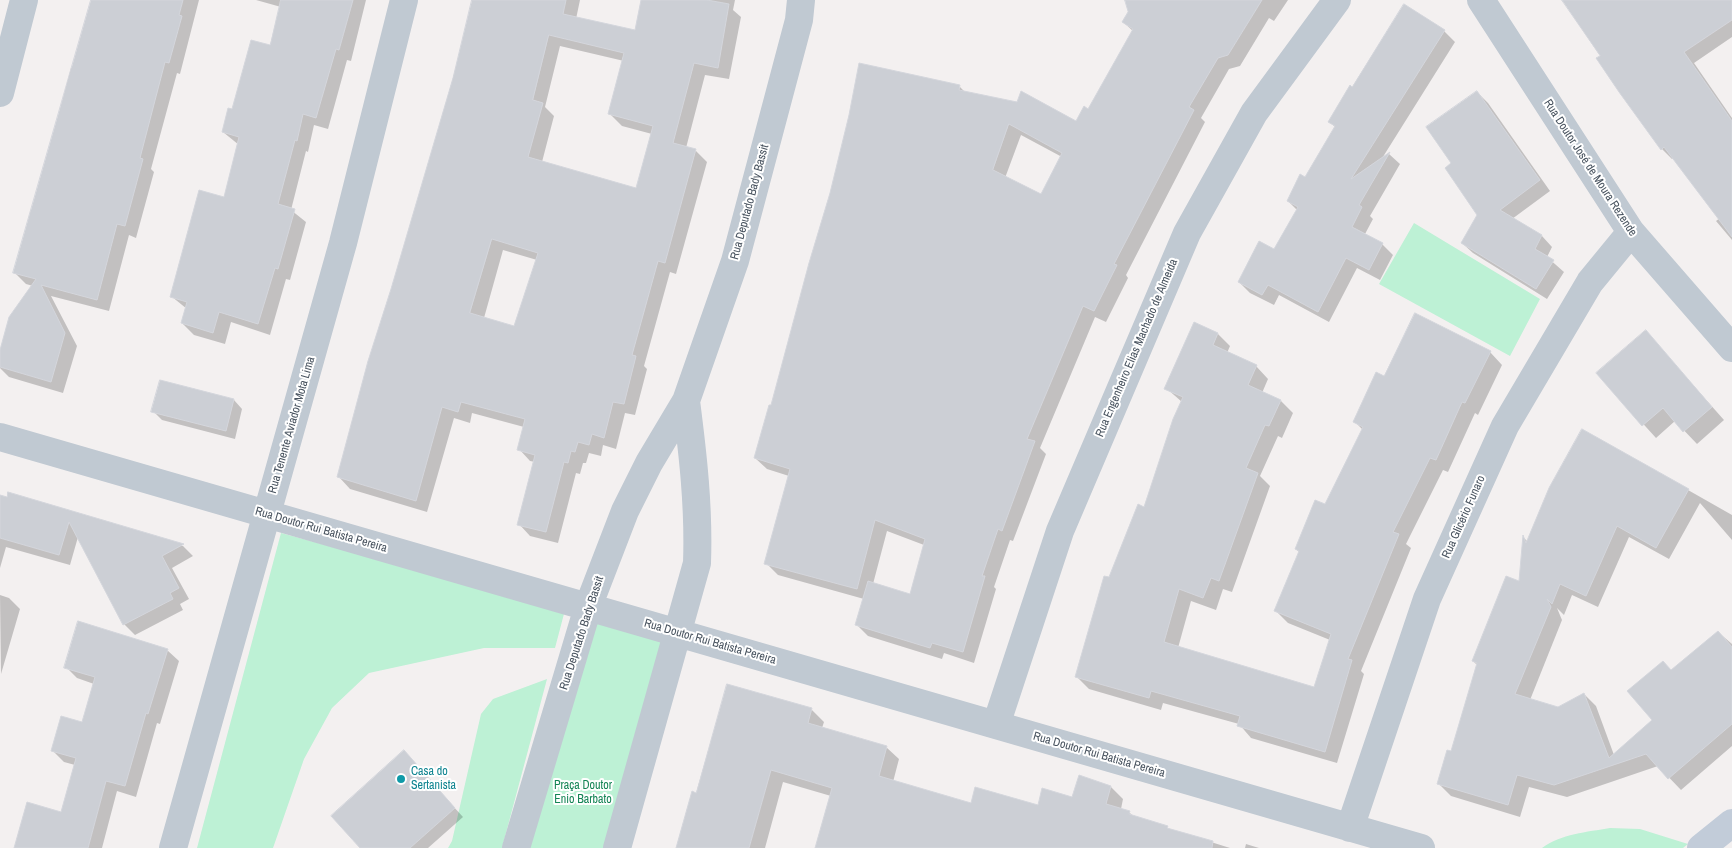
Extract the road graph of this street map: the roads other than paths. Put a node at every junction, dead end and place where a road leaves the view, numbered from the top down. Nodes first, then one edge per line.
1 (24, 0) edge
2 (404, 0) edge
3 (802, 0) edge
4 (1337, 0) edge
5 (1480, 0) edge
6 (0, 93) edge
7 (1631, 232) junction
8 (1732, 348) edge
9 (686, 401) junction
10 (0, 438) edge
11 (267, 514) junction
12 (588, 607) junction
13 (678, 633) junction
14 (996, 725) junction
15 (1732, 823) edge
16 (1350, 828) junction
17 (173, 848) edge
18 (516, 848) edge
19 (617, 848) edge
20 (1420, 848) edge
21 (1701, 848) edge

1 - 6 street
2 - 11 street, Rua Tenente Aviador Mota Lima
3 - 9 street, Rua Deputado Bady Bassit
4 - 14 street, Rua Engenheiro Elias Machado de Almeida
5 - 7 street, Rua Doutor José de Moura Rezende
7 - 8 street, Rua Doutor José de Moura Rezende
7 - 16 street, Rua Glicério Funaro
9 - 12 street, Rua Deputado Bady Bassit
9 - 13 street, Rua Deputado Bady Bassit
10 - 11 street, Rua Doutor Rui Batista Pereira
11 - 12 street, Rua Doutor Rui Batista Pereira
11 - 17 street, Rua Tenente Aviador Mota Lima
12 - 13 street, Rua Doutor Rui Batista Pereira
12 - 18 street, Rua Deputado Bady Bassit
13 - 14 street, Rua Doutor Rui Batista Pereira
13 - 19 street, Rua Deputado Bady Bassit
14 - 16 street, Rua Doutor Rui Batista Pereira
15 - 21 main road
16 - 20 street, Rua Doutor Rui Batista Pereira

